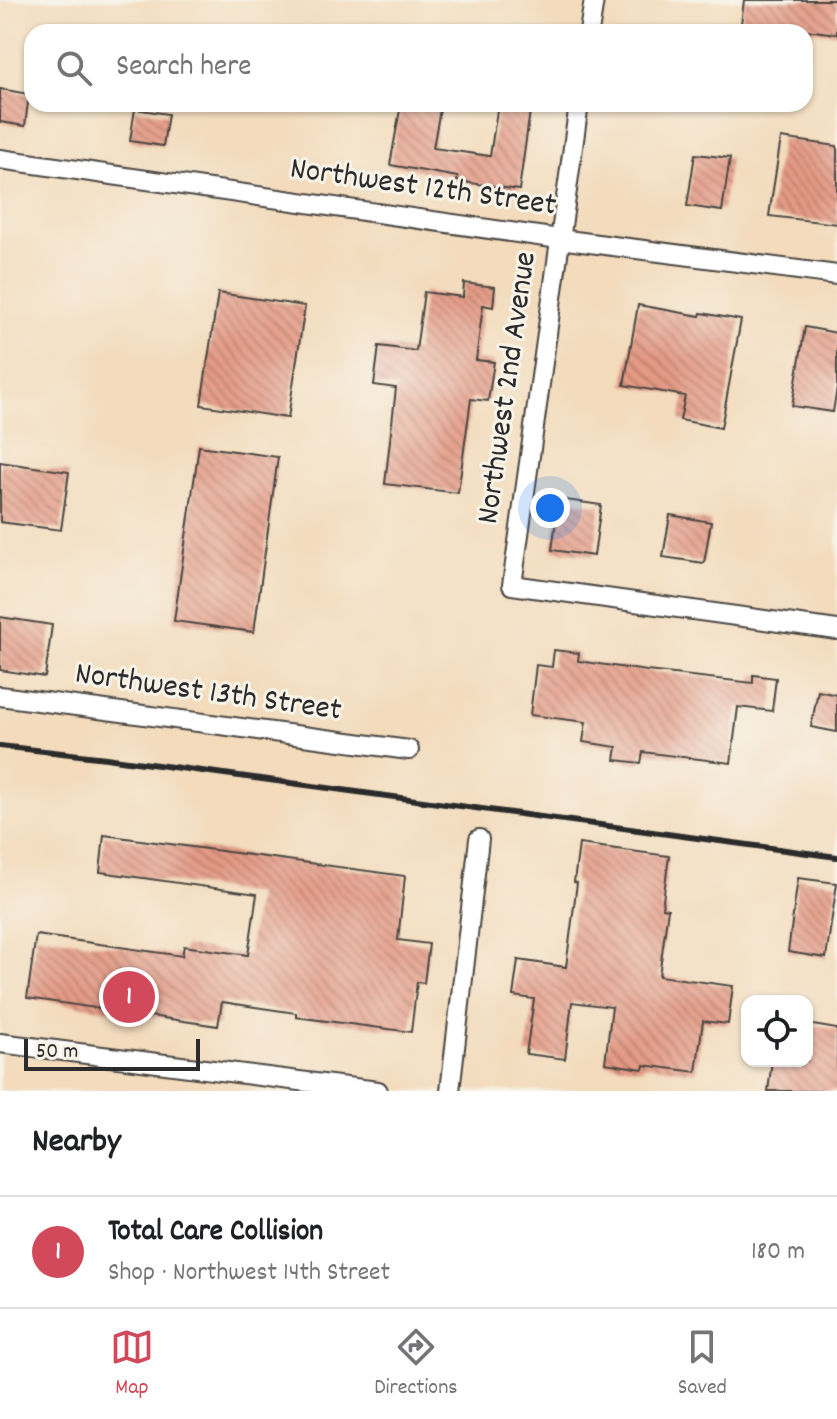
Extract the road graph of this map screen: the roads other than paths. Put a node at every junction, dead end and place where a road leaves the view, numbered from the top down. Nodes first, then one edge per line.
1 (594, 0) edge
2 (590, 24) edge
3 (578, 112) edge
4 (0, 159) edge
5 (559, 239) junction
6 (837, 275) edge
7 (837, 630) edge
8 (0, 696) edge
9 (409, 750) dead end
10 (479, 839) dead end
11 (0, 1043) edge
12 (378, 1091) edge
13 (450, 1091) edge

1 - 2 street
3 - 5 street, Northwest 2nd Avenue
4 - 5 street, Northwest 12th Street
5 - 6 street, Northwest 12th Street
5 - 7 street, Northwest 2nd Avenue
8 - 9 street, Northwest 13th Street
10 - 13 street
11 - 12 street

